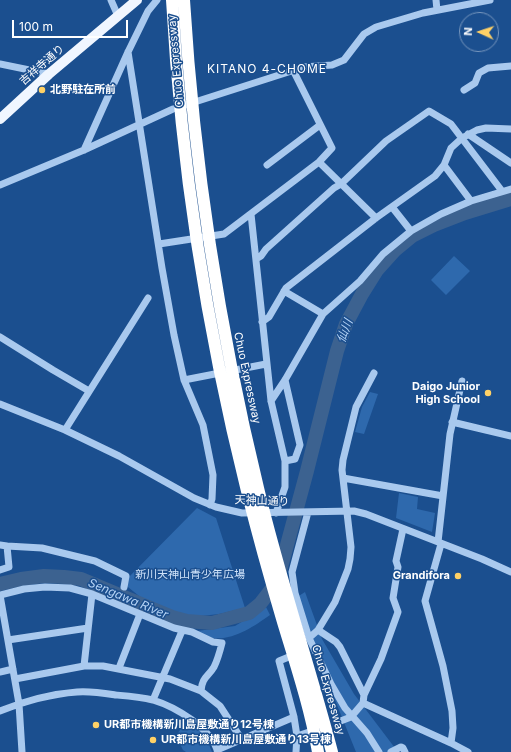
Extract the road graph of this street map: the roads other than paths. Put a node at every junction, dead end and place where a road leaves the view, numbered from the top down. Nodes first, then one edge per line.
1 (111, 0) edge
2 (137, 0) edge
3 (157, 0) edge
4 (172, 0) edge
5 (184, 0) edge
6 (436, 0) edge
7 (490, 0) edge
8 (437, 10) junction
9 (118, 16) junction
10 (128, 52) junction
11 (0, 64) edge
12 (511, 66) edge
13 (293, 70) junction
14 (50, 74) junction
15 (464, 90) dead end
16 (2, 115) edge
17 (140, 124) junction
18 (320, 125) junction
19 (511, 129) edge
20 (468, 134) junction
21 (462, 138) junction
22 (84, 150) junction
23 (319, 162) junction
24 (511, 163) edge
25 (444, 164) junction
26 (267, 165) dead end
27 (341, 184) junction
28 (0, 186) edge
29 (511, 189) edge
30 (502, 192) junction
31 (471, 201) junction
32 (392, 207) junction
33 (251, 214) junction
34 (376, 218) junction
35 (411, 231) junction
36 (159, 244) junction
37 (256, 259) junction
38 (284, 291) junction
39 (148, 298) dead end
40 (323, 314) junction
41 (262, 322) junction
42 (0, 338) edge
43 (266, 364) junction
44 (374, 373) dead end
45 (184, 380) junction
46 (285, 380) junction
47 (462, 380) dead end
48 (89, 391) junction
49 (271, 401) junction
50 (0, 404) edge
51 (452, 422) junction
52 (64, 430) junction
53 (511, 436) edge
54 (285, 461) junction
55 (343, 478) junction
56 (443, 496) junction
57 (210, 505) junction
58 (346, 511) junction
59 (306, 512) junction
60 (276, 513) junction
61 (403, 529) junction
62 (440, 543) junction
63 (3, 545) edge
64 (0, 570) edge
65 (511, 572) edge
66 (124, 587) dead end
67 (92, 594) junction
68 (0, 595) edge
69 (140, 614) junction
70 (88, 628) junction
71 (318, 630) junction
72 (182, 631) junction
73 (309, 638) junction
74 (8, 640) junction
75 (315, 649) junction
76 (84, 666) junction
77 (119, 668) junction
78 (13, 669) junction
79 (0, 672) edge
80 (305, 674) junction
81 (163, 677) junction
82 (15, 679) junction
83 (201, 691) junction
84 (364, 695) junction
85 (153, 700) junction
86 (363, 703) junction
87 (19, 704) junction
88 (320, 705) junction
89 (0, 711) edge
90 (294, 717) junction
91 (351, 717) junction
92 (338, 722) dead end
93 (310, 732) dead end
94 (296, 736) junction
95 (242, 740) junction
96 (451, 743) junction
97 (217, 751) edge
98 (22, 752) edge
99 (296, 752) edge
100 (318, 752) edge
101 (329, 752) edge
102 (332, 752) edge
103 (338, 752) edge
104 (379, 752) edge
105 (391, 752) edge
106 (406, 752) edge
107 (468, 752) edge

1 - 9 street
2 - 9 main road, 吉祥寺通り
3 - 10 street
4 - 80 highway, Chuo Expressway
5 - 80 highway, Chuo Expressway
6 - 8 street
7 - 8 street
8 - 13 street
9 - 14 main road, 吉祥寺通り
10 - 17 street
10 - 22 street
11 - 14 street
12 - 15 street
13 - 17 street
13 - 18 street
14 - 16 main road, 吉祥寺通り
17 - 22 street
17 - 36 street
18 - 23 street
18 - 26 street
19 - 20 street
20 - 21 street
20 - 24 street
21 - 25 street
21 - 27 street
21 - 30 street
22 - 28 street
23 - 27 street
23 - 33 street
25 - 31 street
25 - 32 street
27 - 34 street
27 - 37 street
29 - 30 street
30 - 31 street
31 - 35 street
32 - 34 street
32 - 35 street
33 - 36 street
33 - 37 street
34 - 38 street
35 - 40 street
36 - 45 street
37 - 41 street
38 - 40 street
38 - 41 street
39 - 48 street
40 - 46 street
41 - 43 street
42 - 48 street
43 - 45 street
43 - 49 street
44 - 55 street
45 - 57 street
46 - 49 street
46 - 54 street
47 - 51 street
48 - 52 street
49 - 54 street
50 - 52 street, 天神山通り
51 - 53 street
51 - 56 street
52 - 57 street, 天神山通り
54 - 60 street
55 - 56 street
55 - 58 street
56 - 62 street
57 - 60 street, 天神山通り
58 - 59 street, 天神山通り
58 - 61 street, 天神山通り
58 - 71 street
59 - 60 street, 天神山通り
59 - 73 street
61 - 62 street, 天神山通り
61 - 84 street
62 - 65 street, 天神山通り
62 - 96 street
63 - 64 street
63 - 66 street
67 - 68 street
67 - 69 street
67 - 70 street
68 - 74 street
69 - 72 street
69 - 77 street
70 - 74 street
70 - 76 street
71 - 73 street
71 - 84 street
72 - 81 street
72 - 83 street
73 - 75 street
74 - 78 street
75 - 90 street
75 - 91 street
76 - 77 street
76 - 82 street
77 - 81 street
78 - 79 street
78 - 82 street
80 - 88 highway, Chuo Expressway
80 - 100 highway, Chuo Expressway
81 - 83 street
81 - 85 street
82 - 87 street
83 - 95 street
84 - 86 street
85 - 87 street
85 - 97 street
86 - 91 street
86 - 96 street
87 - 89 street
87 - 98 street
88 - 101 highway
88 - 102 highway, Chuo Expressway
88 - 103 highway
90 - 94 street
90 - 95 street
91 - 92 street
91 - 104 street
93 - 94 street
94 - 99 street
95 - 97 street
96 - 107 street
105 - 106 street

